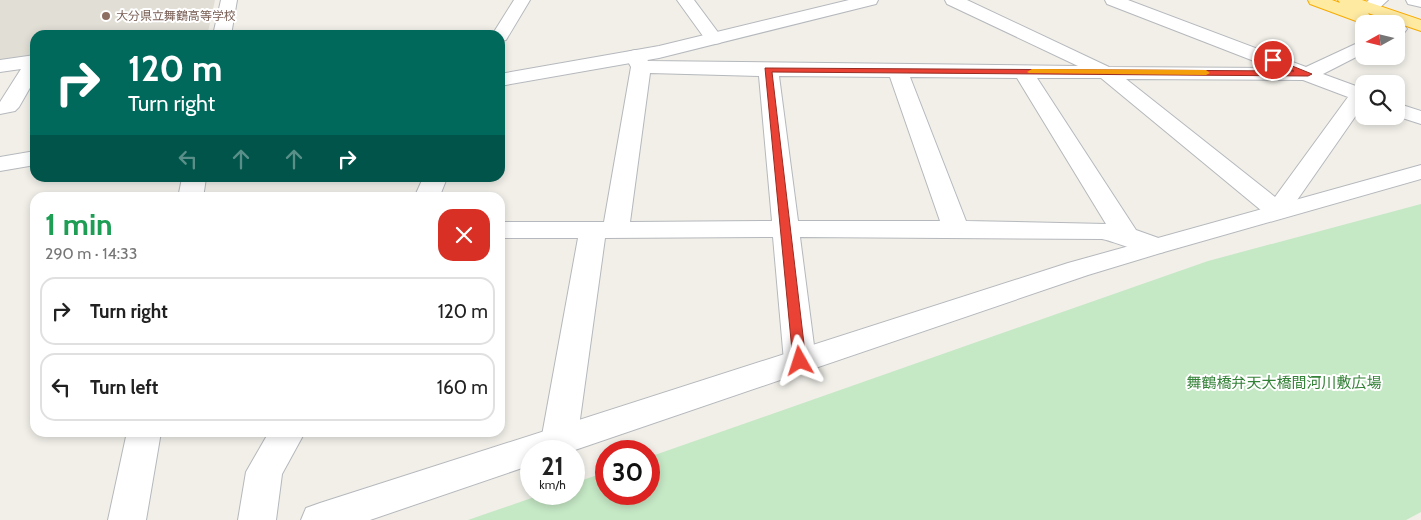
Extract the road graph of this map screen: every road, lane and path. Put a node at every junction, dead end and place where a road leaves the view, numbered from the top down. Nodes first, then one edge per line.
1 (229, 0) edge
2 (522, 0) edge
3 (685, 0) edge
4 (870, 0) edge
5 (953, 0) edge
6 (1113, 0) edge
7 (1316, 0) edge
8 (1346, 0) edge
9 (1414, 0) edge
10 (1421, 2) edge
11 (1375, 4) edge
12 (1357, 15) edge
13 (1421, 26) edge
14 (223, 30) edge
15 (504, 30) edge
16 (1405, 32) edge
17 (1421, 37) edge
18 (714, 39) junction
19 (1355, 50) edge
20 (638, 62) junction
21 (30, 63) edge
22 (0, 66) edge
23 (30, 70) edge
24 (768, 70) junction
25 (898, 71) junction
26 (1023, 72) junction
27 (1105, 72) junction
28 (1308, 74) junction
29 (505, 79) edge
30 (1355, 93) edge
31 (1355, 105) edge
32 (0, 108) edge
33 (1405, 112) edge
34 (1421, 118) edge
35 (30, 159) edge
36 (0, 164) edge
37 (1421, 172) edge
38 (1277, 211) junction
39 (785, 229) junction
40 (956, 229) junction
41 (505, 230) edge
42 (605, 230) junction
43 (1140, 241) junction
44 (800, 361) junction
45 (143, 437) edge
46 (285, 437) edge
47 (559, 440) edge
48 (562, 440) edge
49 (520, 454) edge
50 (127, 520) edge
51 (257, 520) edge
52 (320, 520) edge

1 - 14 street
2 - 15 street
3 - 18 street
4 - 18 street
5 - 27 street
6 - 28 street
7 - 12 highway
8 - 11 highway
9 - 10 street
11 - 13 highway
16 - 17 highway
18 - 20 street
19 - 28 street
20 - 24 street
20 - 29 street
20 - 42 street
21 - 22 street
23 - 32 street
24 - 25 street
24 - 39 street
25 - 26 street
25 - 40 street
26 - 27 street
26 - 43 street
27 - 28 street
27 - 38 street
28 - 30 street
31 - 38 street
33 - 34 street
35 - 36 street
37 - 38 street
38 - 43 street
39 - 40 street
39 - 42 street
39 - 44 street
40 - 43 street
41 - 42 street
42 - 47 street
43 - 44 street
44 - 48 street
45 - 50 street
46 - 51 street
49 - 52 street

